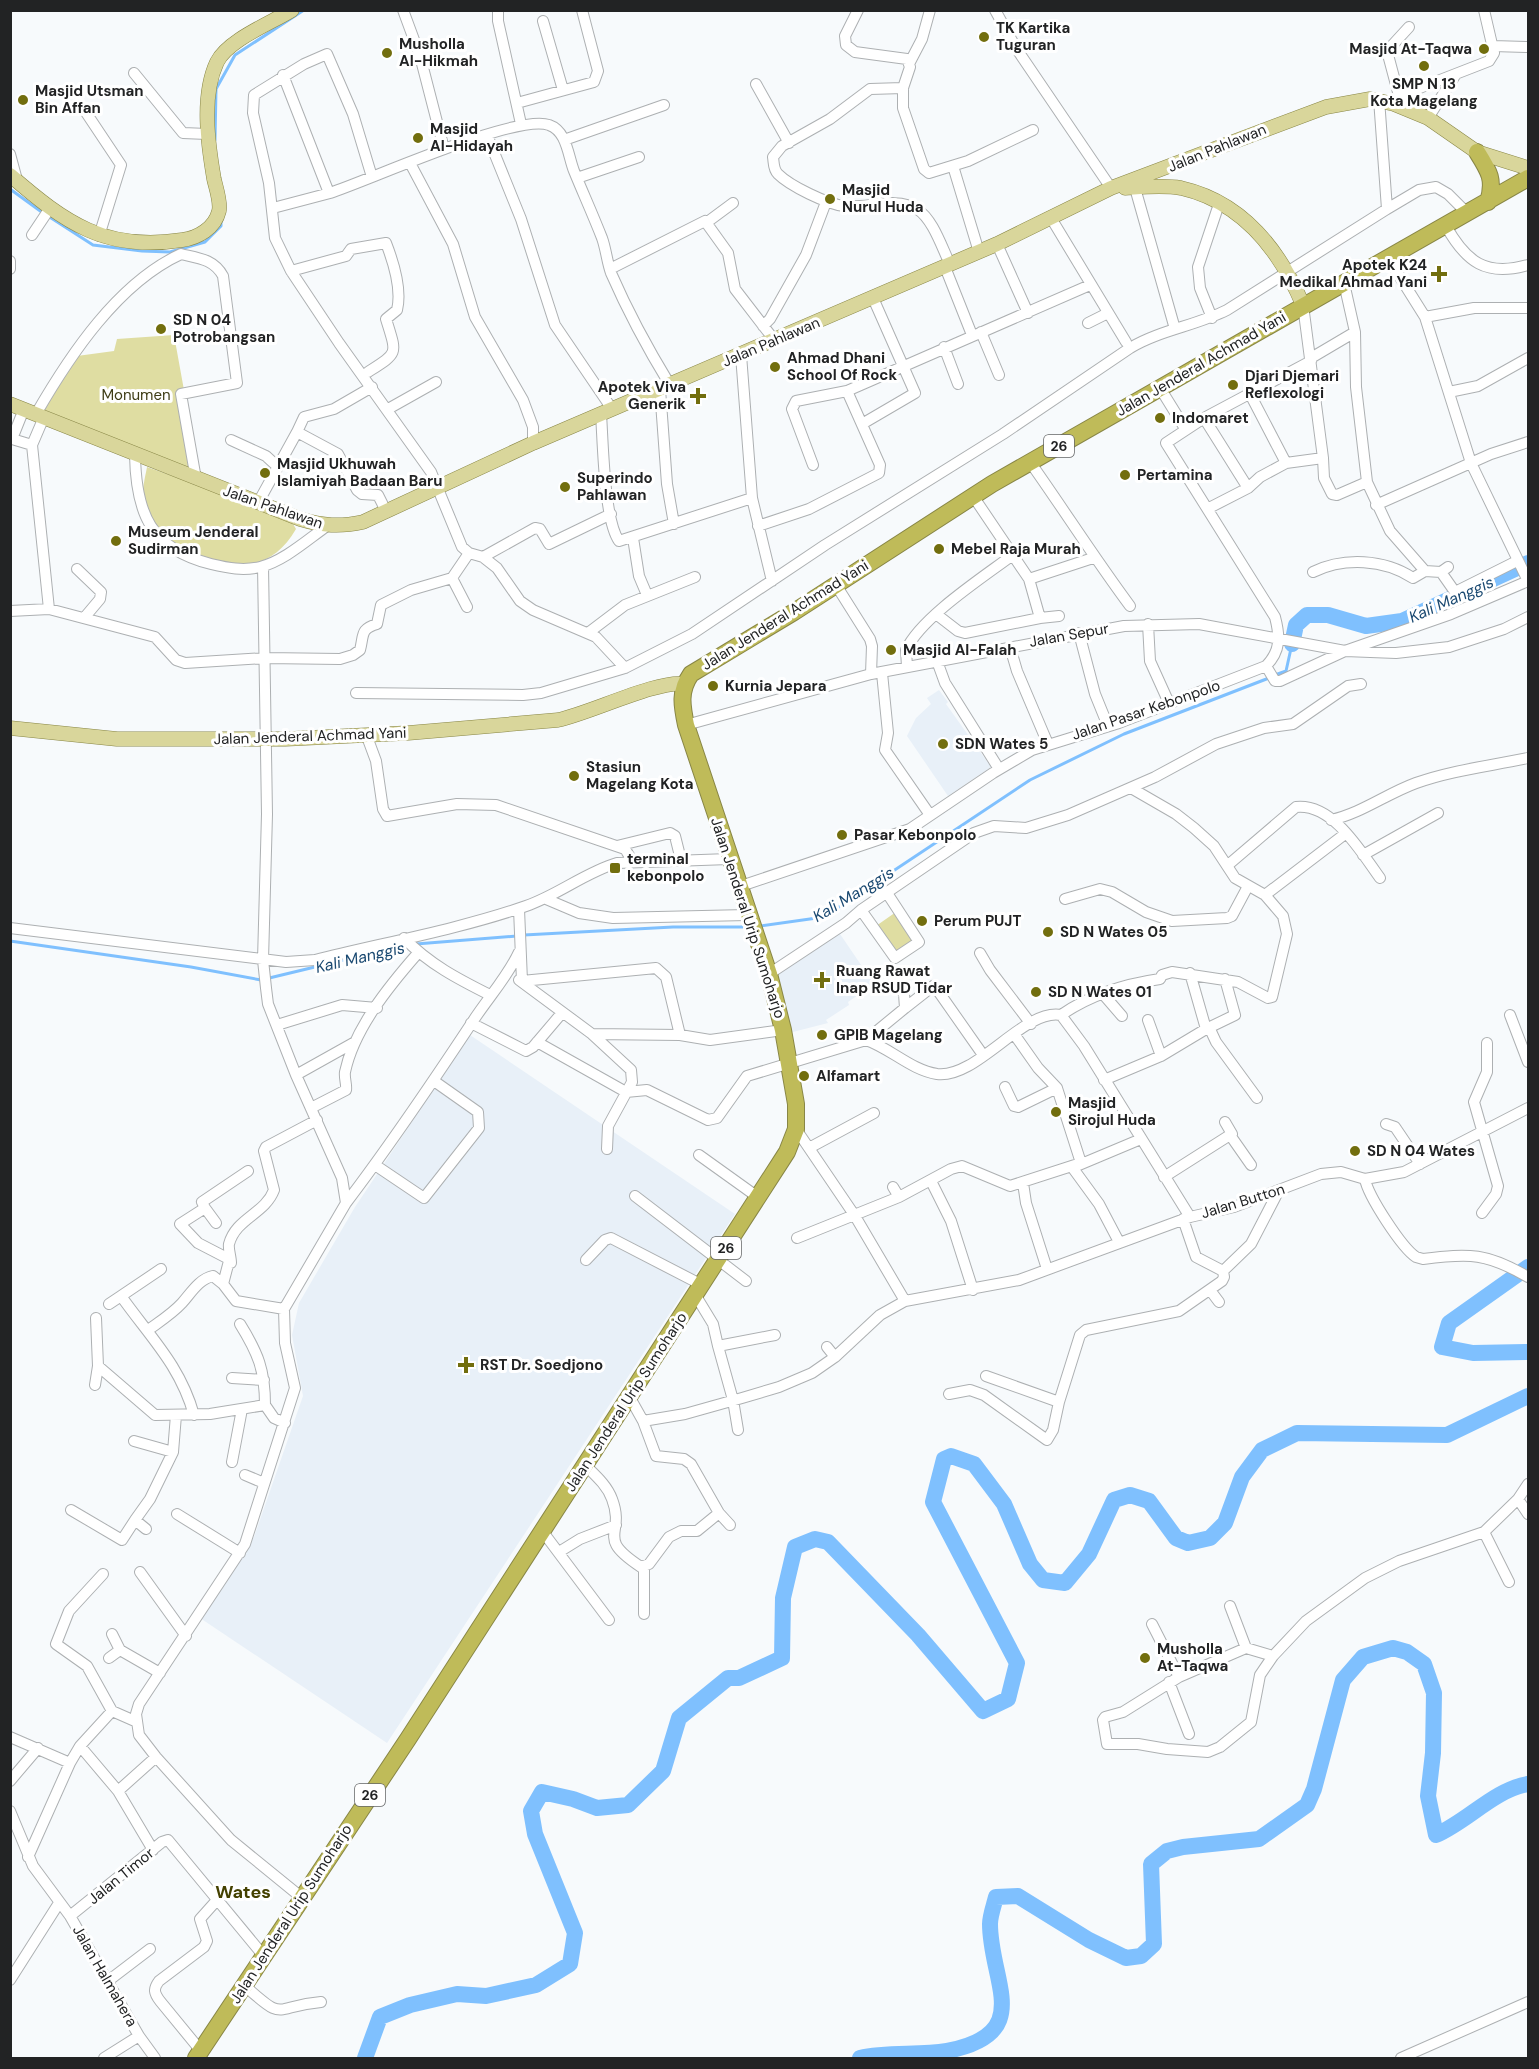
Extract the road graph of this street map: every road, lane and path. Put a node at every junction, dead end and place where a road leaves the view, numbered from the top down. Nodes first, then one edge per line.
1 (292, 10) edge
2 (403, 10) edge
3 (498, 10) edge
4 (582, 10) edge
5 (858, 10) edge
6 (930, 10) edge
7 (995, 10) edge
8 (1487, 12) edge
9 (543, 21) dead end
10 (1409, 27) dead end
11 (1493, 46) junction
12 (1528, 47) edge
13 (910, 62) junction
14 (134, 73) dead end
15 (1456, 74) junction
16 (283, 75) junction
17 (756, 84) dead end
18 (903, 88) junction
19 (563, 90) junction
20 (1379, 99) junction
21 (1396, 100) junction
22 (517, 103) junction
23 (664, 105) dead end
24 (85, 111) dead end
25 (1428, 118) junction
26 (521, 124) junction
27 (1033, 130) dead end
28 (207, 134) junction
29 (487, 135) junction
30 (564, 141) junction
31 (789, 143) junction
32 (444, 149) junction
33 (1477, 152) junction
34 (10, 154) edge
35 (639, 157) dead end
36 (410, 163) junction
37 (1179, 164) junction
38 (953, 166) junction
39 (1528, 168) edge
40 (372, 177) junction
41 (14, 178) edge
42 (577, 178) junction
43 (1528, 178) edge
44 (1111, 188) junction
45 (1135, 188) junction
46 (1179, 188) junction
47 (329, 193) junction
48 (733, 202) dead end
49 (826, 202) junction
50 (1488, 202) junction
51 (1219, 204) junction
52 (273, 208) junction
53 (49, 209) junction
54 (1387, 209) junction
55 (1466, 212) junction
56 (1051, 218) junction
57 (706, 223) junction
58 (1446, 226) junction
59 (33, 236) dead end
60 (99, 236) junction
61 (997, 244) junction
62 (178, 251) junction
63 (979, 252) junction
64 (1388, 258) junction
65 (10, 261) edge
66 (948, 265) junction
67 (1528, 265) edge
68 (10, 269) edge
69 (610, 269) junction
70 (291, 271) junction
71 (1288, 271) junction
72 (1344, 283) junction
73 (1090, 285) junction
74 (873, 298) junction
75 (1303, 306) junction
76 (1528, 308) edge
77 (1028, 313) junction
78 (1108, 313) junction
79 (1425, 317) junction
80 (1212, 318) junction
81 (1088, 323) dead end
82 (763, 326) junction
83 (1175, 329) junction
84 (1355, 332) junction
85 (976, 334) junction
86 (775, 341) junction
87 (1126, 342) dead end
88 (944, 347) junction
89 (741, 356) junction
90 (1528, 358) edge
91 (1311, 360) junction
92 (902, 366) junction
93 (368, 372) dead end
94 (999, 375) dead end
95 (435, 382) dead end
96 (958, 384) dead end
97 (372, 387) junction
98 (665, 387) junction
99 (1160, 388) junction
100 (847, 392) junction
101 (1449, 392) junction
102 (1250, 394) junction
103 (388, 409) junction
104 (29, 411) edge
105 (607, 411) junction
106 (1204, 418) junction
107 (862, 424) junction
108 (1186, 430) junction
109 (297, 432) junction
110 (11, 439) edge
111 (231, 440) dead end
112 (1528, 442) edge
113 (533, 443) junction
114 (32, 445) junction
115 (135, 455) junction
116 (1323, 458) junction
117 (1030, 462) junction
118 (1471, 462) junction
119 (1286, 463) junction
120 (813, 465) dead end
121 (278, 467) junction
122 (196, 480) junction
123 (1367, 482) junction
124 (438, 486) junction
125 (1248, 488) junction
126 (973, 496) junction
127 (752, 498) junction
128 (259, 501) junction
129 (1376, 505) junction
130 (1209, 508) junction
131 (386, 511) junction
132 (611, 514) junction
133 (674, 524) junction
134 (327, 526) junction
135 (758, 526) junction
136 (633, 537) junction
137 (469, 553) junction
138 (1014, 554) junction
139 (483, 557) junction
140 (1093, 558) junction
141 (1518, 562) junction
142 (263, 566) junction
143 (77, 569) dead end
144 (1425, 570) junction
145 (1313, 572) dead end
146 (694, 577) dead end
147 (453, 578) junction
148 (1029, 579) junction
149 (772, 580) junction
150 (1528, 580) edge
151 (836, 585) junction
152 (647, 595) junction
153 (1130, 606) dead end
154 (467, 607) dead end
155 (49, 609) junction
156 (10, 611) edge
157 (936, 614) junction
158 (1059, 616) dead end
159 (1528, 617) edge
160 (84, 618) junction
161 (1040, 618) junction
162 (1148, 624) junction
163 (588, 633) junction
164 (1079, 633) junction
165 (1284, 638) junction
166 (1010, 646) junction
167 (1345, 651) junction
168 (265, 658) junction
169 (937, 661) junction
170 (907, 667) junction
171 (625, 668) junction
172 (1269, 671) junction
173 (876, 674) junction
174 (684, 684) junction
175 (1361, 684) dead end
176 (356, 693) dead end
177 (1169, 703) junction
178 (686, 725) junction
179 (1108, 726) junction
180 (10, 728) edge
181 (366, 734) junction
182 (264, 738) junction
183 (1048, 744) junction
184 (1528, 758) edge
185 (999, 770) junction
186 (1131, 788) junction
187 (1438, 813) dead end
188 (930, 815) junction
189 (1352, 815) junction
190 (1331, 820) junction
191 (1344, 832) junction
192 (616, 846) junction
193 (1363, 855) junction
194 (729, 859) junction
195 (681, 861) junction
196 (633, 862) junction
197 (1228, 865) junction
198 (1380, 878) dead end
199 (738, 887) junction
200 (1247, 888) junction
201 (887, 893) junction
202 (1265, 895) junction
203 (546, 898) junction
204 (1065, 898) dead end
205 (519, 909) junction
206 (861, 910) junction
207 (748, 917) junction
208 (10, 928) edge
209 (411, 945) junction
210 (519, 951) junction
211 (980, 953) dead end
212 (263, 960) junction
213 (507, 972) junction
214 (1190, 973) junction
215 (769, 974) junction
216 (1225, 979) junction
217 (522, 981) junction
218 (898, 986) dead end
219 (1103, 994) junction
220 (490, 995) junction
221 (377, 1008) junction
222 (905, 1008) junction
223 (561, 1014) junction
224 (1061, 1015) junction
225 (1510, 1015) dead end
226 (1122, 1016) dead end
227 (1148, 1020) dead end
228 (471, 1023) junction
229 (1031, 1024) junction
230 (277, 1025) junction
231 (1208, 1028) junction
232 (783, 1030) junction
233 (592, 1034) junction
234 (1014, 1034) junction
235 (680, 1035) junction
236 (866, 1040) junction
237 (355, 1042) junction
238 (537, 1042) junction
239 (1487, 1043) dead end
240 (983, 1055) junction
241 (1161, 1056) junction
242 (789, 1061) junction
243 (1528, 1062) edge
244 (296, 1075) junction
245 (434, 1080) junction
246 (1104, 1080) junction
247 (1005, 1087) dead end
248 (1058, 1088) junction
249 (626, 1092) junction
250 (1257, 1098) dead end
251 (311, 1108) junction
252 (1528, 1108) edge
253 (874, 1113) dead end
254 (317, 1120) junction
255 (1225, 1122) dead end
256 (1386, 1124) dead end
257 (796, 1129) junction
258 (1484, 1132) junction
259 (1230, 1135) junction
260 (1141, 1139) junction
261 (809, 1148) junction
262 (607, 1149) dead end
263 (699, 1155) dead end
264 (1420, 1164) junction
265 (375, 1165) junction
266 (1251, 1165) dead end
267 (1076, 1166) junction
268 (248, 1171) dead end
269 (1164, 1177) junction
270 (1365, 1179) junction
271 (931, 1181) junction
272 (1023, 1183) junction
273 (1278, 1192) junction
274 (635, 1196) dead end
275 (759, 1198) junction
276 (346, 1203) junction
277 (206, 1208) junction
278 (1482, 1214) dead end
279 (855, 1216) junction
280 (1187, 1219) junction
281 (216, 1223) dead end
282 (230, 1233) dead end
283 (798, 1238) dead end
284 (1119, 1242) junction
285 (220, 1255) junction
286 (586, 1260) dead end
287 (718, 1260) junction
288 (161, 1269) dead end
289 (1047, 1269) junction
290 (1223, 1271) junction
291 (1528, 1277) edge
292 (746, 1281) dead end
293 (223, 1284) junction
294 (699, 1290) junction
295 (973, 1290) junction
296 (1210, 1290) junction
297 (121, 1296) junction
298 (905, 1301) junction
299 (1219, 1302) dead end
300 (109, 1304) dead end
301 (284, 1309) junction
302 (96, 1318) dead end
303 (240, 1324) dead end
304 (148, 1330) junction
305 (774, 1335) dead end
306 (718, 1346) junction
307 (827, 1347) dead end
308 (835, 1357) junction
309 (98, 1366) junction
310 (986, 1376) dead end
311 (232, 1378) dead end
312 (264, 1380) junction
313 (95, 1385) dead end
314 (949, 1394) dead end
315 (629, 1396) junction
316 (733, 1400) junction
317 (1059, 1401) junction
318 (265, 1405) junction
319 (242, 1408) junction
320 (176, 1415) junction
321 (194, 1415) junction
322 (644, 1421) junction
323 (285, 1423) junction
324 (738, 1430) dead end
325 (134, 1441) dead end
326 (173, 1452) junction
327 (232, 1462) dead end
328 (585, 1465) junction
329 (245, 1475) dead end
330 (264, 1483) junction
331 (1528, 1484) edge
332 (1518, 1499) junction
333 (71, 1510) dead end
334 (719, 1513) junction
335 (177, 1514) dead end
336 (1528, 1514) edge
337 (135, 1520) junction
338 (616, 1524) junction
339 (730, 1525) dead end
340 (146, 1529) dead end
341 (543, 1532) junction
342 (1484, 1532) junction
343 (559, 1552) junction
344 (240, 1553) junction
345 (644, 1568) junction
346 (140, 1572) dead end
347 (104, 1574) dead end
348 (1509, 1582) dead end
349 (1230, 1606) dead end
350 (644, 1614) dead end
351 (609, 1620) dead end
352 (1152, 1624) dead end
353 (112, 1634) dead end
354 (186, 1636) junction
355 (1246, 1648) junction
356 (120, 1650) junction
357 (1273, 1656) junction
358 (109, 1658) dead end
359 (160, 1673) junction
360 (1174, 1679) junction
361 (112, 1711) junction
362 (137, 1722) junction
363 (1189, 1734) dead end
364 (10, 1737) edge
365 (80, 1746) junction
366 (38, 1748) junction
367 (156, 1757) junction
368 (70, 1763) junction
369 (10, 1781) edge
370 (118, 1791) junction
371 (10, 1811) edge
372 (153, 1851) junction
373 (28, 1857) junction
374 (302, 1897) junction
375 (217, 1900) junction
376 (59, 1902) junction
377 (70, 1916) junction
378 (150, 1949) dead end
379 (263, 1955) junction
380 (10, 1980) edge
381 (108, 1981) junction
382 (244, 1985) junction
383 (321, 2002) dead end
384 (1528, 2002) edge
385 (139, 2036) junction
386 (198, 2055) edge
387 (104, 2058) edge
388 (155, 2058) edge
389 (1401, 2058) edge

1 - 28 main road
2 - 32 street
3 - 22 street
4 - 19 street
5 - 13 street
6 - 13 street
7 - 44 street
8 - 11 street
9 - 19 street
10 - 21 street
11 - 12 street
11 - 15 street
13 - 18 street
14 - 28 street
15 - 21 street
15 - 25 street
16 - 40 street
16 - 47 street
16 - 52 street
17 - 31 street
18 - 31 street
18 - 38 street
19 - 22 street
20 - 21 main road, Jalan Pahlawan
20 - 37 main road, Jalan Pahlawan
20 - 54 street
21 - 25 main road, Jalan Pahlawan
22 - 26 street
23 - 30 street
24 - 60 street
25 - 33 main road, Jalan Pahlawan
26 - 29 street
26 - 30 street
27 - 38 street
28 - 62 main road
29 - 32 street
29 - 105 street
30 - 42 street
31 - 49 street
32 - 36 street
33 - 39 main road, Jalan Pahlawan
33 - 50 highway
34 - 41 street
35 - 42 street
36 - 40 street
36 - 113 street
37 - 44 main road, Jalan Pahlawan
37 - 46 main road
38 - 63 street
40 - 47 street
41 - 53 main road
42 - 69 street
43 - 50 highway, 26
44 - 45 main road
44 - 56 main road, Jalan Pahlawan
45 - 46 main road
45 - 83 street
46 - 51 main road
47 - 52 street
48 - 57 street
49 - 66 street
49 - 82 street
50 - 55 highway, 26
51 - 71 main road
51 - 80 street
52 - 70 street
53 - 59 street
53 - 60 main road
54 - 55 street
54 - 71 street
55 - 58 highway, 26
56 - 61 main road, Jalan Pahlawan
56 - 73 street
57 - 69 street
57 - 82 street
58 - 64 highway, Jalan Jenderal Achmad Yani / 26
58 - 67 street
60 - 62 main road
61 - 63 main road, Jalan Pahlawan
61 - 77 street
62 - 104 street
62 - 122 street
63 - 66 main road, Jalan Pahlawan
64 - 72 highway, Jalan Jenderal Achmad Yani / 26
64 - 79 street
65 - 68 street
66 - 74 main road, Jalan Pahlawan
66 - 85 street
69 - 98 street
70 - 93 street
70 - 97 street
71 - 75 main road
71 - 80 street
72 - 75 highway, Jalan Jenderal Achmad Yani / 26
72 - 84 street
73 - 77 street
73 - 78 street
74 - 86 main road, Jalan Pahlawan
74 - 92 street
75 - 91 street
75 - 99 highway, Jalan Jenderal Achmad Yani / 26
76 - 79 street
77 - 85 street
78 - 81 street
78 - 87 street
79 - 101 street
80 - 83 street
82 - 86 street
83 - 149 street
84 - 91 street
84 - 123 street
85 - 88 street
85 - 94 street
86 - 89 main road, Jalan Pahlawan
88 - 92 street
88 - 96 street
89 - 98 main road, Jalan Pahlawan
89 - 127 street
90 - 101 street
91 - 102 street
91 - 116 street
92 - 100 street
92 - 107 street
95 - 103 street
97 - 103 street
97 - 109 street
98 - 105 main road, Jalan Pahlawan
98 - 133 street
99 - 108 street
99 - 117 highway, Jalan Jenderal Achmad Yani / 26
100 - 107 street
100 - 120 street
101 - 118 street
102 - 106 street
102 - 119 street
103 - 124 street
104 - 110 street
104 - 114 street
104 - 115 main road, Jalan Pahlawan
105 - 113 main road, Jalan Pahlawan
105 - 132 street
106 - 108 street
106 - 125 street
107 - 135 street
108 - 130 street
109 - 121 street
109 - 131 street
110 - 114 street
111 - 121 street
112 - 118 street
113 - 124 main road, Jalan Pahlawan
114 - 155 street
115 - 122 main road, Jalan Pahlawan
115 - 142 street
116 - 119 street
116 - 123 street
117 - 126 highway, Jalan Jenderal Achmad Yani / 26
117 - 140 street
118 - 129 street
118 - 141 street
119 - 125 street
121 - 128 street
122 - 128 main road, Jalan Pahlawan
123 - 129 street
124 - 131 main road, Jalan Pahlawan
124 - 137 street
125 - 130 street
126 - 138 street
126 - 151 highway, Jalan Jenderal Achmad Yani / 26
127 - 133 street
127 - 135 street
128 - 134 main road, Jalan Pahlawan
129 - 144 street
130 - 165 street
131 - 134 main road, Jalan Pahlawan
132 - 136 street
132 - 139 street
133 - 136 street
134 - 142 street
135 - 149 street
136 - 152 street
137 - 139 street
137 - 147 street
138 - 148 street
138 - 157 street
139 - 163 street
140 - 148 street
140 - 153 street
141 - 144 street
141 - 150 street
142 - 168 street
143 - 160 street
144 - 145 street
146 - 152 street
147 - 154 street
147 - 168 street
148 - 161 street
149 - 171 street
150 - 167 street
151 - 173 street
151 - 174 highway, Jalan Jenderal Achmad Yani / 26
152 - 163 street
155 - 156 street
155 - 160 street
157 - 161 street
157 - 170 street
158 - 161 street
159 - 167 street, Jalan Sepur
160 - 168 street
162 - 164 street, Jalan Sepur
162 - 165 street, Jalan Sepur
162 - 177 street
163 - 171 street
164 - 166 street, Jalan Sepur
164 - 179 street
165 - 167 street, Jalan Sepur
165 - 172 street
166 - 169 street, Jalan Sepur
166 - 183 street
167 - 172 street, Jalan Pasar Kebonpolo
168 - 182 street
169 - 170 street, Jalan Sepur
169 - 185 street
170 - 173 street, Jalan Sepur
171 - 176 street
172 - 177 street, Jalan Pasar Kebonpolo
173 - 178 street, Jalan Sepur
173 - 188 street
174 - 178 highway, Jalan Jenderal Urip Sumoharjo / 26
174 - 181 main road, Jalan Jenderal Achmad Yani
175 - 186 street
177 - 179 street, Jalan Pasar Kebonpolo
178 - 194 highway, Jalan Jenderal Urip Sumoharjo / 26
179 - 183 street, Jalan Pasar Kebonpolo
180 - 182 main road, Jalan Jenderal Achmad Yani
181 - 182 main road, Jalan Jenderal Achmad Yani
181 - 192 street
182 - 212 street
183 - 185 street, Jalan Pasar Kebonpolo
184 - 189 street
185 - 188 street, Jalan Pasar Kebonpolo
186 - 197 street
186 - 201 street
187 - 193 street
188 - 199 street, Jalan Pasar Kebonpolo
189 - 190 street
189 - 191 street
190 - 191 street
190 - 197 street
191 - 193 street
191 - 202 street
192 - 195 street
192 - 196 street
193 - 198 street
194 - 195 street
194 - 199 highway, Jalan Jenderal Urip Sumoharjo / 26
195 - 196 street
196 - 203 street
197 - 200 street
199 - 207 highway, Jalan Jenderal Urip Sumoharjo / 26
200 - 202 street
200 - 204 street
201 - 206 street
201 - 206 street
202 - 216 street
203 - 205 street
203 - 207 street
205 - 209 street
205 - 210 street
206 - 215 street
207 - 215 highway, Jalan Jenderal Urip Sumoharjo / 26
208 - 212 street
209 - 212 street
209 - 220 street
209 - 221 street
210 - 213 street
210 - 217 street
211 - 229 street
212 - 230 street
213 - 217 street
213 - 220 street
214 - 216 street
214 - 219 street
214 - 231 street
215 - 232 highway, Jalan Jenderal Urip Sumoharjo / 26
216 - 231 street
217 - 223 street
217 - 235 street
218 - 222 street
219 - 224 street
219 - 226 street
220 - 228 street
221 - 230 street
221 - 237 street
222 - 236 street
222 - 240 street
223 - 233 street
223 - 238 street
224 - 229 street
224 - 246 street, Jalan Button
225 - 243 street
227 - 241 street
228 - 238 street
228 - 245 street
229 - 234 street
230 - 244 street
231 - 241 street
231 - 250 street
232 - 235 street
232 - 242 highway, Jalan Jenderal Urip Sumoharjo / 26
233 - 235 street
233 - 249 street
234 - 240 street
234 - 248 street
236 - 240 street
236 - 242 street
237 - 244 street
237 - 251 street
238 - 249 street
239 - 258 street
241 - 246 street
242 - 249 street
242 - 257 highway, Jalan Jenderal Urip Sumoharjo / 26
244 - 251 street
245 - 265 street
245 - 265 street
246 - 260 street, Jalan Button
247 - 248 street
248 - 267 street
249 - 262 street
251 - 254 street
252 - 258 street, Jalan Button
253 - 261 street
254 - 276 street
254 - 293 street
255 - 259 street
256 - 264 street
257 - 261 street
257 - 275 highway, Jalan Jenderal Urip Sumoharjo / 26
258 - 264 street, Jalan Button
258 - 278 street
259 - 266 street
259 - 269 street
260 - 267 street
260 - 269 street, Jalan Button
261 - 279 street
263 - 275 street
264 - 270 street, Jalan Button
265 - 276 street
267 - 272 street
267 - 284 street
268 - 277 street
269 - 280 street, Jalan Button
270 - 273 street, Jalan Button
270 - 291 street
271 - 272 street
271 - 279 street
271 - 295 street
272 - 289 street
273 - 280 street, Jalan Button
273 - 290 street
274 - 287 street
275 - 287 highway, Jalan Jenderal Urip Sumoharjo / 26
276 - 301 street
277 - 281 street
277 - 285 street
279 - 283 street
279 - 298 street
280 - 284 street
280 - 290 street
282 - 285 street
284 - 289 street
285 - 293 street
286 - 294 street
287 - 292 street
287 - 294 highway, Jalan Jenderal Urip Sumoharjo / 26
288 - 297 street
289 - 295 street
290 - 296 street
293 - 301 street
293 - 304 street
294 - 306 street
294 - 315 highway, Jalan Jenderal Urip Sumoharjo / 26
295 - 298 street
296 - 299 street
296 - 317 street
297 - 300 street
297 - 304 street
298 - 308 street
301 - 323 street
302 - 309 street
303 - 312 street
304 - 321 street
305 - 306 street
306 - 316 street
307 - 308 street
308 - 316 street
309 - 313 street
309 - 320 street
310 - 317 street
311 - 312 street
312 - 318 street
314 - 317 street
315 - 322 street
315 - 328 highway, Jalan Jenderal Urip Sumoharjo / 26
316 - 322 street
316 - 324 street
318 - 319 street
318 - 323 street
319 - 321 street
319 - 327 street
320 - 321 street
320 - 326 street
322 - 334 street
323 - 330 street
325 - 326 street
326 - 337 street
328 - 338 street
328 - 341 highway, Jalan Jenderal Urip Sumoharjo / 26
329 - 330 street
330 - 344 street
331 - 332 street
332 - 336 street
332 - 342 street
333 - 337 street
334 - 339 street
334 - 345 street
335 - 344 street
337 - 340 street
338 - 343 street
338 - 345 street
341 - 343 street
341 - 374 highway, Jalan Jenderal Urip Sumoharjo / 26
342 - 348 street
342 - 357 street
343 - 351 street
344 - 354 street
345 - 350 street
346 - 354 street
347 - 361 street
349 - 355 street
352 - 360 street
353 - 356 street
354 - 359 street
355 - 357 street
355 - 360 street
356 - 358 street
356 - 359 street
357 - 360 street
359 - 362 street
360 - 363 street
361 - 362 street
361 - 365 street
362 - 367 street
364 - 366 street
365 - 368 street
365 - 370 street
366 - 368 street
366 - 369 street
367 - 370 street
367 - 374 street
368 - 373 street
370 - 372 street
371 - 373 street, Jalan Halmahera
372 - 375 street, Jalan Timor
372 - 377 street, Jalan Timor
373 - 376 street, Jalan Halmahera
374 - 379 highway, Jalan Jenderal Urip Sumoharjo / 26
375 - 379 street, Jalan Timor
375 - 386 street
376 - 377 street, Jalan Halmahera
376 - 380 street
377 - 381 street, Jalan Halmahera
378 - 381 street
379 - 382 highway, Jalan Jenderal Urip Sumoharjo / 26
381 - 385 street, Jalan Halmahera
382 - 383 street
382 - 386 highway, Jalan Jenderal Urip Sumoharjo / 26
384 - 389 street
385 - 387 street
385 - 388 street, Jalan Halmahera

